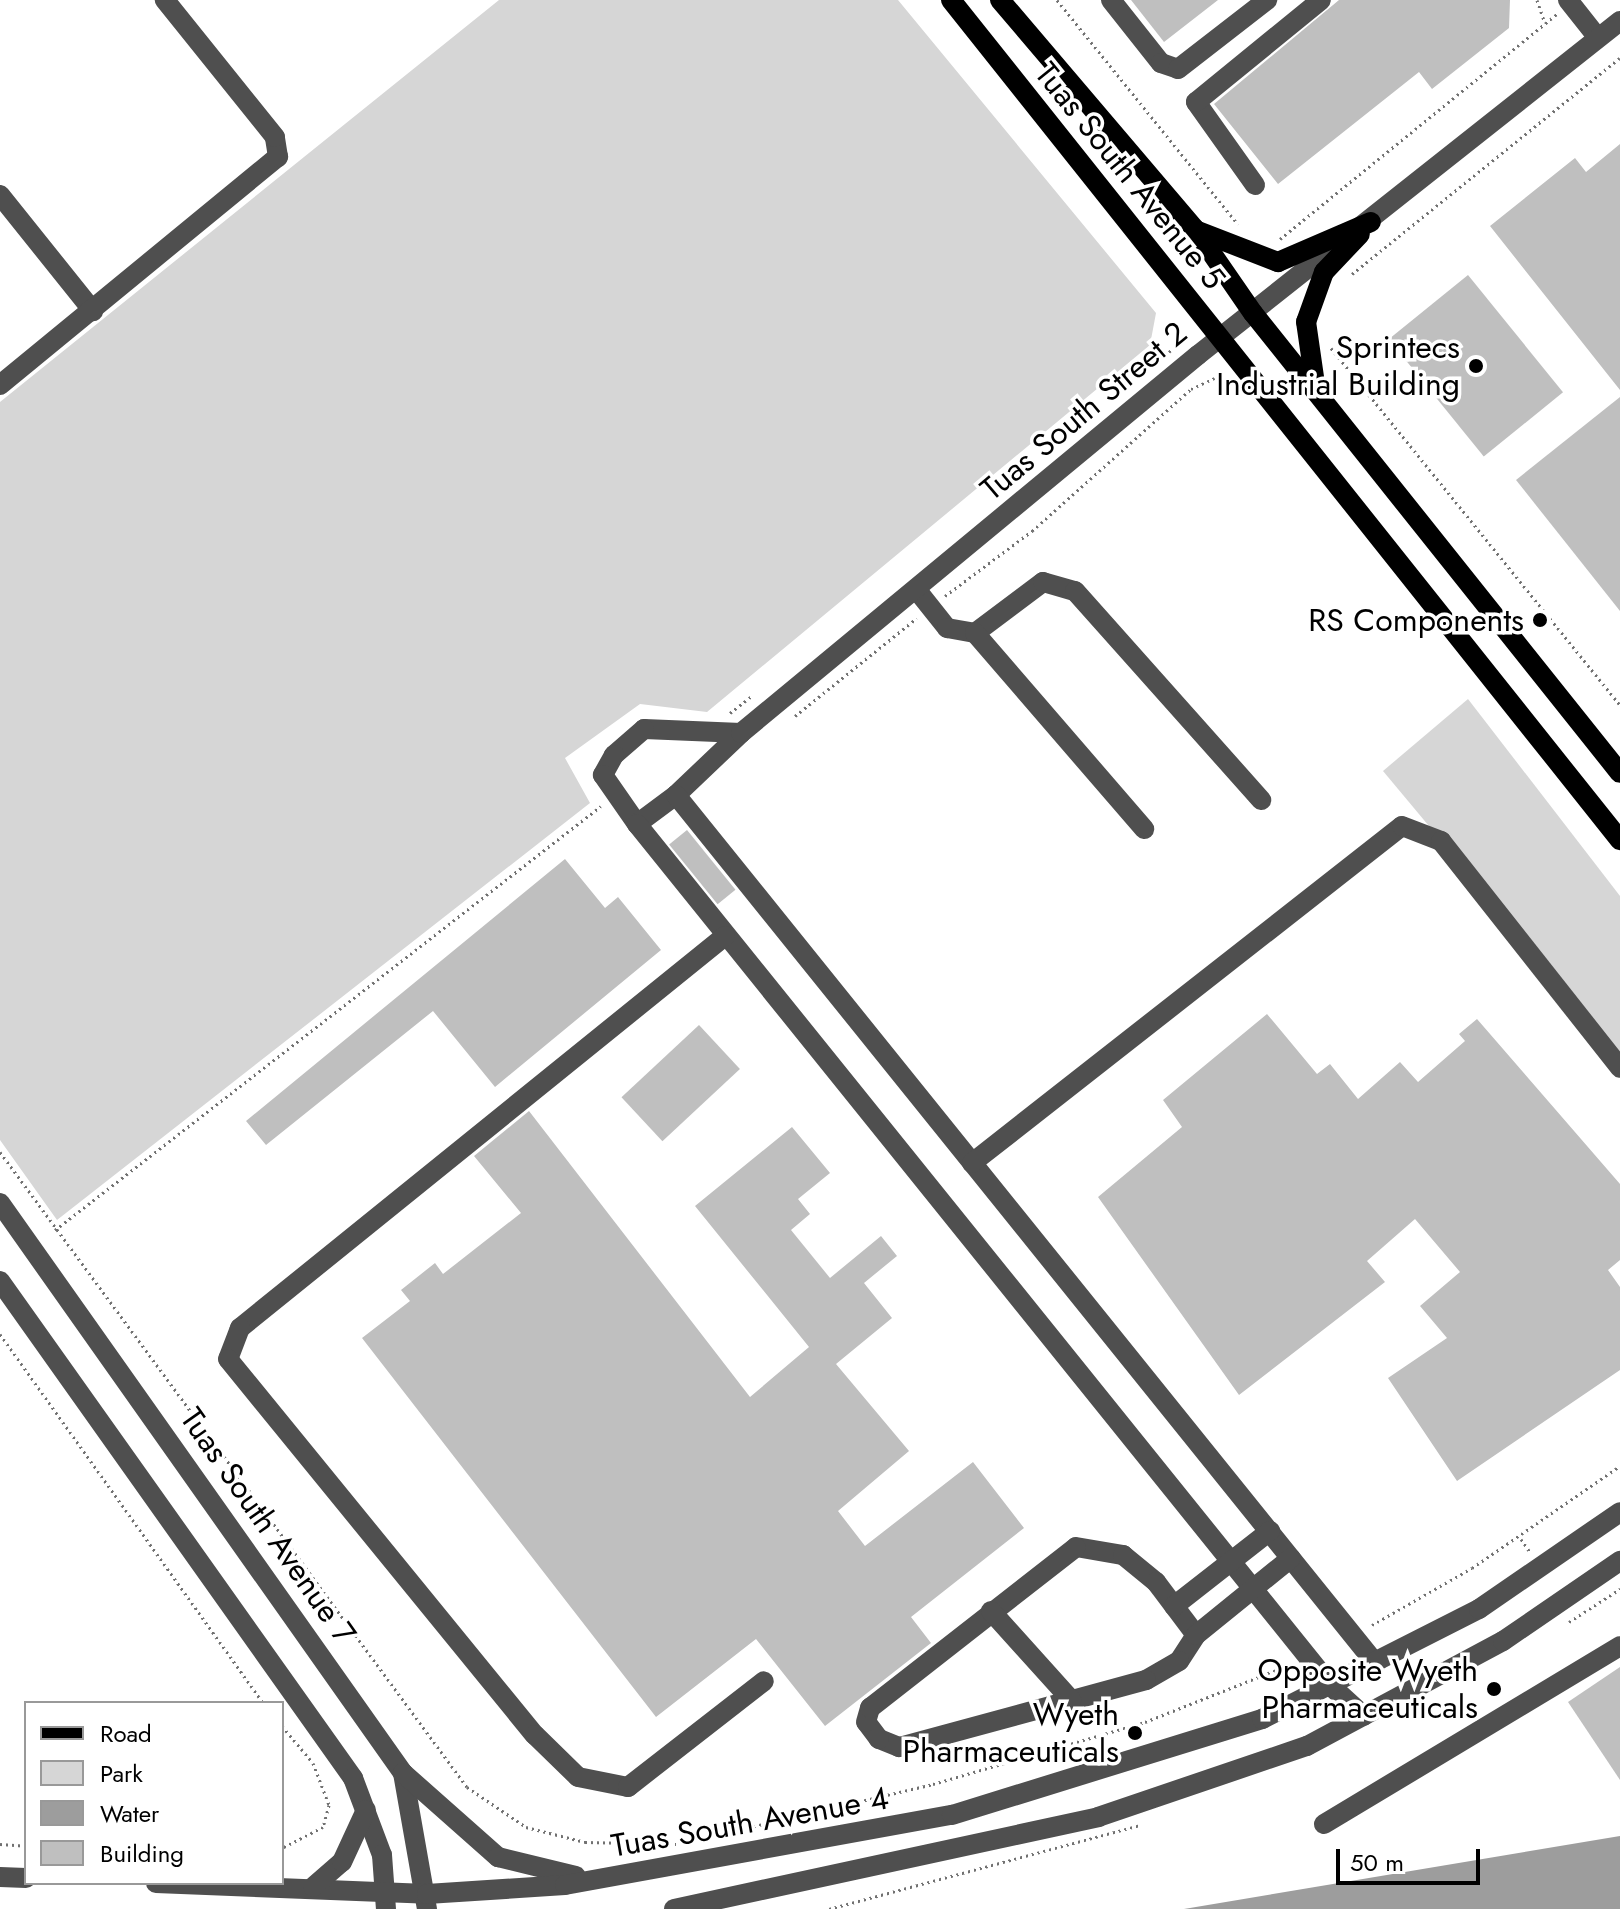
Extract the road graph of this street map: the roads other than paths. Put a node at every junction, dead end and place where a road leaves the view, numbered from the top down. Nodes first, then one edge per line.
1 (165, 0) edge
2 (951, 0) edge
3 (1000, 0) edge
4 (1111, 0) edge
5 (1267, 0) edge
6 (1321, 0) edge
7 (1569, 2) edge
8 (1620, 21) edge
9 (1598, 38) junction
10 (1255, 185) dead end
11 (2, 202) edge
12 (1371, 222) junction
13 (1195, 229) junction
14 (93, 311) junction
15 (1253, 313) junction
16 (1220, 337) junction
17 (0, 385) edge
18 (1316, 391) junction
19 (916, 589) junction
20 (975, 633) junction
21 (741, 733) junction
22 (1620, 773) edge
23 (676, 795) junction
24 (1261, 800) dead end
25 (637, 824) junction
26 (1144, 829) dead end
27 (1620, 840) edge
28 (725, 936) junction
29 (1620, 1068) edge
30 (972, 1163) junction
31 (0, 1203) edge
32 (0, 1281) edge
33 (1620, 1512) edge
34 (1270, 1531) junction
35 (1291, 1558) junction
36 (1235, 1560) junction
37 (1620, 1561) edge
38 (1257, 1588) junction
39 (1174, 1606) junction
40 (991, 1611) junction
41 (1196, 1635) junction
42 (1620, 1646) edge
43 (1376, 1664) junction
44 (764, 1681) dead end
45 (1332, 1687) junction
46 (1071, 1700) junction
47 (1364, 1716) junction
48 (403, 1773) junction
49 (366, 1810) junction
50 (1324, 1824) dead end
51 (0, 1877) edge
52 (24, 1878) edge
53 (597, 1880) junction
54 (234, 1885) edge
55 (313, 1887) junction
56 (386, 1901) edge
57 (427, 1902) edge
58 (674, 1909) edge

1 - 14 street
2 - 16 main road, Tuas South Avenue 5
3 - 13 main road, Tuas South Avenue 5
4 - 5 street
6 - 10 street
7 - 9 street
8 - 9 street, Tuas South Street 2
9 - 12 street, Tuas South Street 2
11 - 14 street
12 - 13 main road
12 - 15 street, Tuas South Street 2
12 - 18 main road
13 - 15 main road, Tuas South Avenue 5
14 - 17 street
15 - 16 street, Tuas South Street 2
15 - 18 main road, Tuas South Avenue 5
16 - 19 street, Tuas South Street 2
16 - 27 main road, Tuas South Avenue 5
18 - 22 main road, Tuas South Avenue 5
19 - 20 street
19 - 21 street, Tuas South Street 2
20 - 24 street
20 - 26 street
21 - 23 street, Tuas South Street 2
21 - 25 street
23 - 25 street, Tuas South Street 2
23 - 30 street
25 - 28 street
28 - 36 street
28 - 44 street
29 - 30 street
30 - 34 street
31 - 48 street, Tuas South Avenue 7
32 - 49 street
33 - 43 street, Tuas South Avenue 4
34 - 35 street
34 - 36 street
35 - 38 street
35 - 43 street
36 - 38 street
36 - 39 street
37 - 47 street
38 - 41 street
38 - 45 street
39 - 40 street
39 - 41 street
40 - 46 street
40 - 46 street
41 - 46 street
42 - 50 street
43 - 45 street, Tuas South Avenue 4
45 - 47 street
45 - 53 street, Tuas South Avenue 4
47 - 58 street
48 - 53 street
48 - 57 street, Tuas South Avenue 7
49 - 55 street
49 - 56 street
51 - 52 street
53 - 57 street, Tuas South Avenue 4
54 - 55 street, Tuas South Avenue 4
55 - 56 street, Tuas South Avenue 4
56 - 57 street, Tuas South Avenue 4

